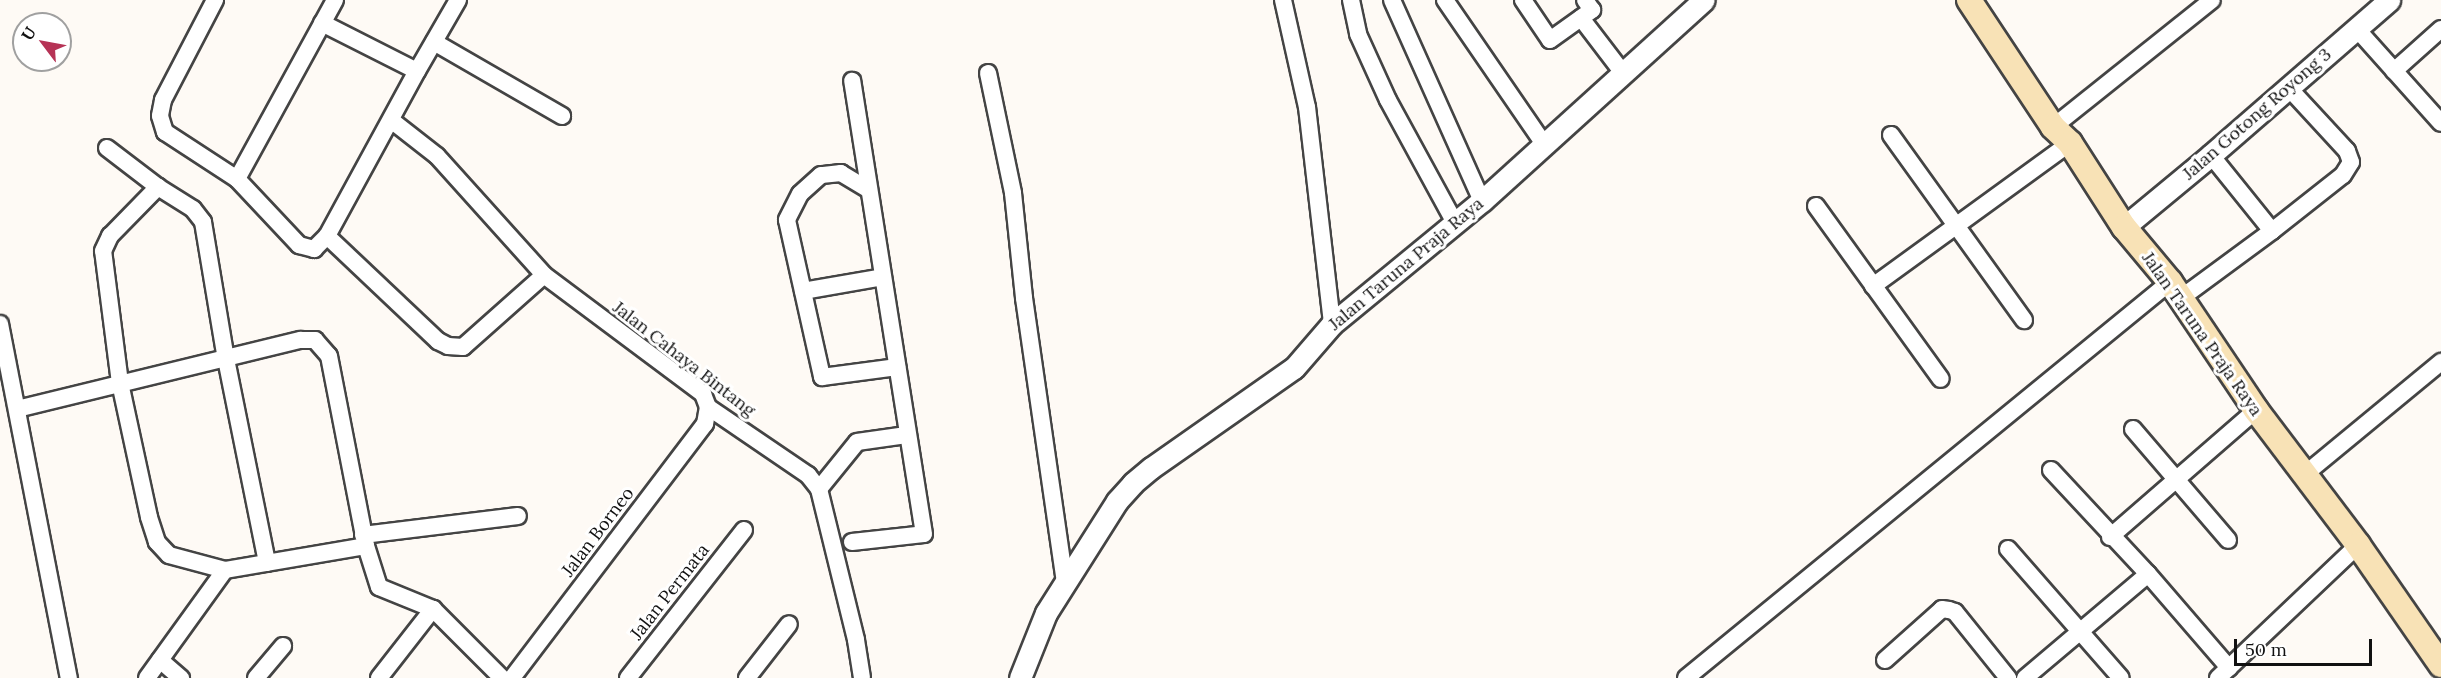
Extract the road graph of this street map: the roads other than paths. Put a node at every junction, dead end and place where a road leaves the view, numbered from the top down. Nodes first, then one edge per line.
1 (215, 0) edge
2 (335, 0) edge
3 (458, 0) edge
4 (1282, 0) edge
5 (1351, 0) edge
6 (1392, 0) edge
7 (1445, 0) edge
8 (1523, 0) edge
9 (1585, 0) edge
10 (1704, 0) edge
11 (1968, 0) edge
12 (2211, 0) edge
13 (2389, 0) edge
14 (1581, 18) junction
15 (322, 23) junction
16 (2356, 28) junction
17 (2441, 29) edge
18 (434, 42) junction
19 (417, 71) junction
20 (2394, 71) junction
21 (988, 73) dead end
22 (1623, 73) junction
23 (852, 81) dead end
24 (2288, 87) junction
25 (562, 116) dead end
26 (391, 120) junction
27 (2441, 123) edge
28 (1892, 135) dead end
29 (2061, 135) junction
30 (1544, 144) junction
31 (107, 148) dead end
32 (2211, 155) junction
33 (237, 179) junction
34 (158, 187) junction
35 (869, 190) junction
36 (1482, 201) junction
37 (1816, 206) dead end
38 (1455, 221) junction
39 (1956, 225) junction
40 (2124, 227) junction
41 (2272, 231) junction
42 (327, 236) junction
43 (544, 275) junction
44 (883, 277) junction
45 (1874, 285) junction
46 (2175, 290) junction
47 (803, 291) junction
48 (2024, 320) dead end
49 (0, 324) edge
50 (1332, 324) junction
51 (226, 359) junction
52 (2441, 362) edge
53 (897, 367) junction
54 (1941, 380) dead end
55 (120, 383) junction
56 (708, 407) junction
57 (17, 409) junction
58 (2256, 410) junction
59 (2133, 429) dead end
60 (908, 435) junction
61 (2051, 470) dead end
62 (2304, 475) junction
63 (2176, 479) junction
64 (819, 489) junction
65 (518, 516) dead end
66 (744, 530) dead end
67 (2110, 537) junction
68 (364, 540) junction
69 (2228, 540) dead end
70 (852, 542) dead end
71 (2358, 545) junction
72 (2008, 549) dead end
73 (267, 563) junction
74 (225, 570) junction
75 (2148, 574) junction
76 (1065, 581) junction
77 (433, 609) junction
78 (789, 624) dead end
79 (2080, 632) junction
80 (283, 646) dead end
81 (160, 660) junction
82 (1886, 660) dead end
83 (2441, 665) edge
84 (2224, 673) edge
85 (2006, 677) edge
86 (69, 678) edge
87 (147, 678) edge
88 (182, 678) edge
89 (256, 678) edge
90 (379, 678) edge
91 (502, 678) edge
92 (512, 678) edge
93 (628, 678) edge
94 (747, 678) edge
95 (862, 678) edge
96 (1020, 678) edge
97 (1686, 678) edge
98 (2025, 678) edge
99 (2121, 678) edge

1 - 33 street
2 - 15 street
3 - 18 street
4 - 50 street
5 - 38 street
6 - 36 street
7 - 30 street
8 - 14 street
9 - 14 street
10 - 22 street, Jalan Taruna Praja Raya
11 - 29 main road, Jalan Taruna Praja Raya
12 - 29 street
13 - 16 street, Jalan Gotong Royong 3
14 - 22 street
15 - 19 street
15 - 33 street
16 - 20 street
16 - 24 street, Jalan Gotong Royong 3
17 - 20 street
18 - 19 street
18 - 25 street
19 - 26 street
20 - 27 street
21 - 76 street
22 - 30 street, Jalan Taruna Praja Raya
23 - 35 street
24 - 32 street, Jalan Gotong Royong 3
24 - 41 street
26 - 42 street
26 - 43 street, Jalan Cahaya Bintang
28 - 39 street
29 - 39 street
29 - 40 main road, Jalan Taruna Praja Raya
30 - 36 street, Jalan Taruna Praja Raya
31 - 34 street
32 - 40 street, Jalan Gotong Royong 3
32 - 41 street
33 - 42 street
34 - 51 street
34 - 55 street
35 - 44 street
35 - 47 street
36 - 38 street, Jalan Taruna Praja Raya
37 - 45 street
38 - 50 street, Jalan Taruna Praja Raya
39 - 45 street
39 - 48 street
40 - 46 main road, Jalan Taruna Praja Raya
41 - 46 street
42 - 43 street
43 - 56 street, Jalan Cahaya Bintang
44 - 47 street
44 - 53 street
45 - 54 street
46 - 58 main road, Jalan Taruna Praja Raya
46 - 97 street
47 - 53 street
49 - 57 street
50 - 76 street, Jalan Taruna Praja Raya
51 - 55 street
51 - 68 street
51 - 73 street
52 - 62 street
53 - 60 street
55 - 57 street
55 - 74 street
56 - 64 street, Jalan Cahaya Bintang
56 - 92 street, Jalan Borneo
57 - 86 street
58 - 62 main road, Jalan Taruna Praja Raya
58 - 63 street
59 - 63 street
60 - 64 street
60 - 70 street
61 - 67 street
62 - 71 main road, Jalan Taruna Praja Raya
63 - 67 street
63 - 69 street
64 - 95 street
65 - 68 street
66 - 93 street, Jalan Permata
67 - 75 street
68 - 73 street
68 - 77 street
71 - 83 main road, Jalan Taruna Praja Raya
71 - 84 street
72 - 79 street
73 - 74 street
74 - 81 street
75 - 79 street
75 - 84 street
76 - 96 street, Jalan Taruna Praja Raya
77 - 90 street
77 - 91 street
78 - 94 street
79 - 98 street
79 - 99 street
80 - 89 street
81 - 87 street
81 - 88 street
82 - 85 street

